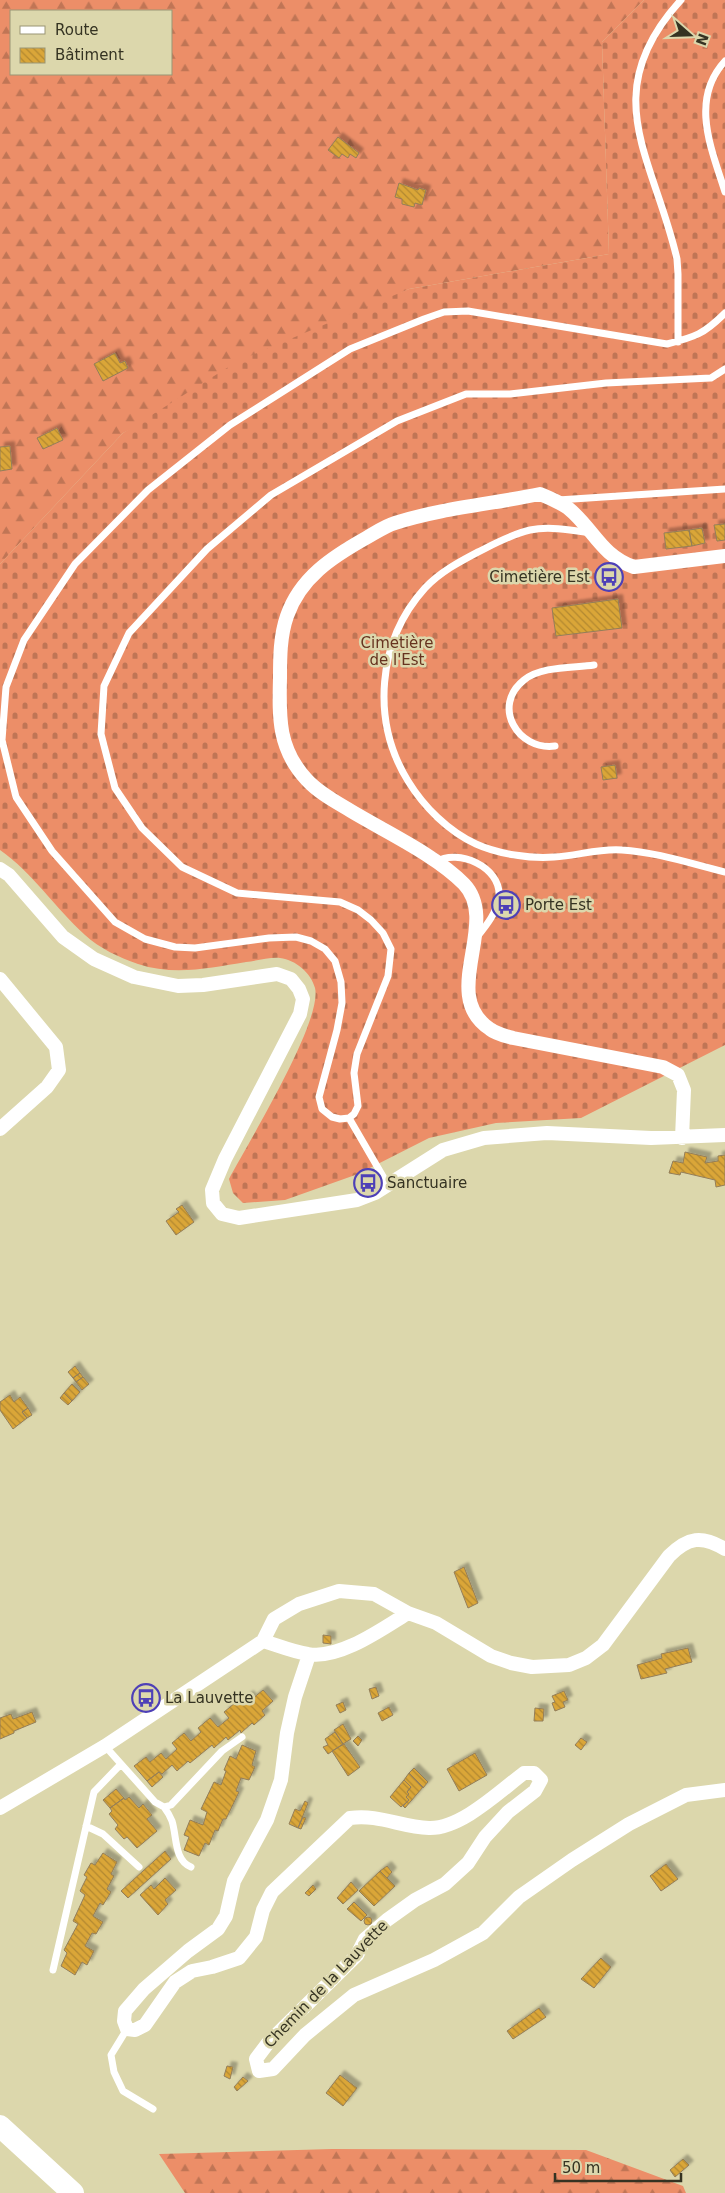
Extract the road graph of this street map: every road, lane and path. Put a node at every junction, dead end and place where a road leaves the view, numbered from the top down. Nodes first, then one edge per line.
1 (681, 0) edge
2 (725, 61) edge
3 (725, 192) edge
4 (725, 313) edge
5 (678, 342) junction
6 (725, 369) edge
7 (725, 490) edge
8 (555, 500) junction
9 (590, 533) junction
10 (725, 556) edge
11 (594, 664) dead end
12 (555, 746) dead end
13 (436, 862) junction
14 (0, 869) edge
15 (725, 872) edge
16 (475, 939) junction
17 (0, 979) edge
18 (349, 1118) junction
19 (0, 1129) edge
20 (725, 1135) edge
21 (682, 1138) junction
22 (388, 1185) junction
23 (725, 1550) edge
24 (408, 1613) junction
25 (263, 1641) junction
26 (309, 1655) junction
27 (242, 1737) dead end
28 (105, 1746) junction
29 (121, 1764) junction
30 (725, 1790) edge
31 (164, 1807) junction
32 (0, 1808) edge
33 (86, 1826) junction
34 (139, 1867) dead end
35 (191, 1867) dead end
36 (53, 1970) dead end
37 (127, 2028) junction
38 (153, 2109) dead end
39 (0, 2126) edge
40 (73, 2193) edge

1 - 5 lane
2 - 3 lane
4 - 5 lane
5 - 18 lane
6 - 18 lane
7 - 8 lane
8 - 9 street
8 - 13 street
9 - 10 street
9 - 15 lane
11 - 12 lane
13 - 16 street
13 - 16 lane
14 - 22 street
16 - 21 street
17 - 19 street
18 - 22 lane
20 - 21 street
21 - 22 street
23 - 24 street
24 - 25 street
24 - 26 street
25 - 26 street
25 - 28 street
26 - 37 street
27 - 31 lane
28 - 29 lane
28 - 32 street
29 - 31 lane
29 - 33 lane
30 - 37 street, Chemin de la Lauvette
31 - 35 lane
33 - 34 lane
33 - 36 lane
37 - 38 lane
39 - 40 main road

